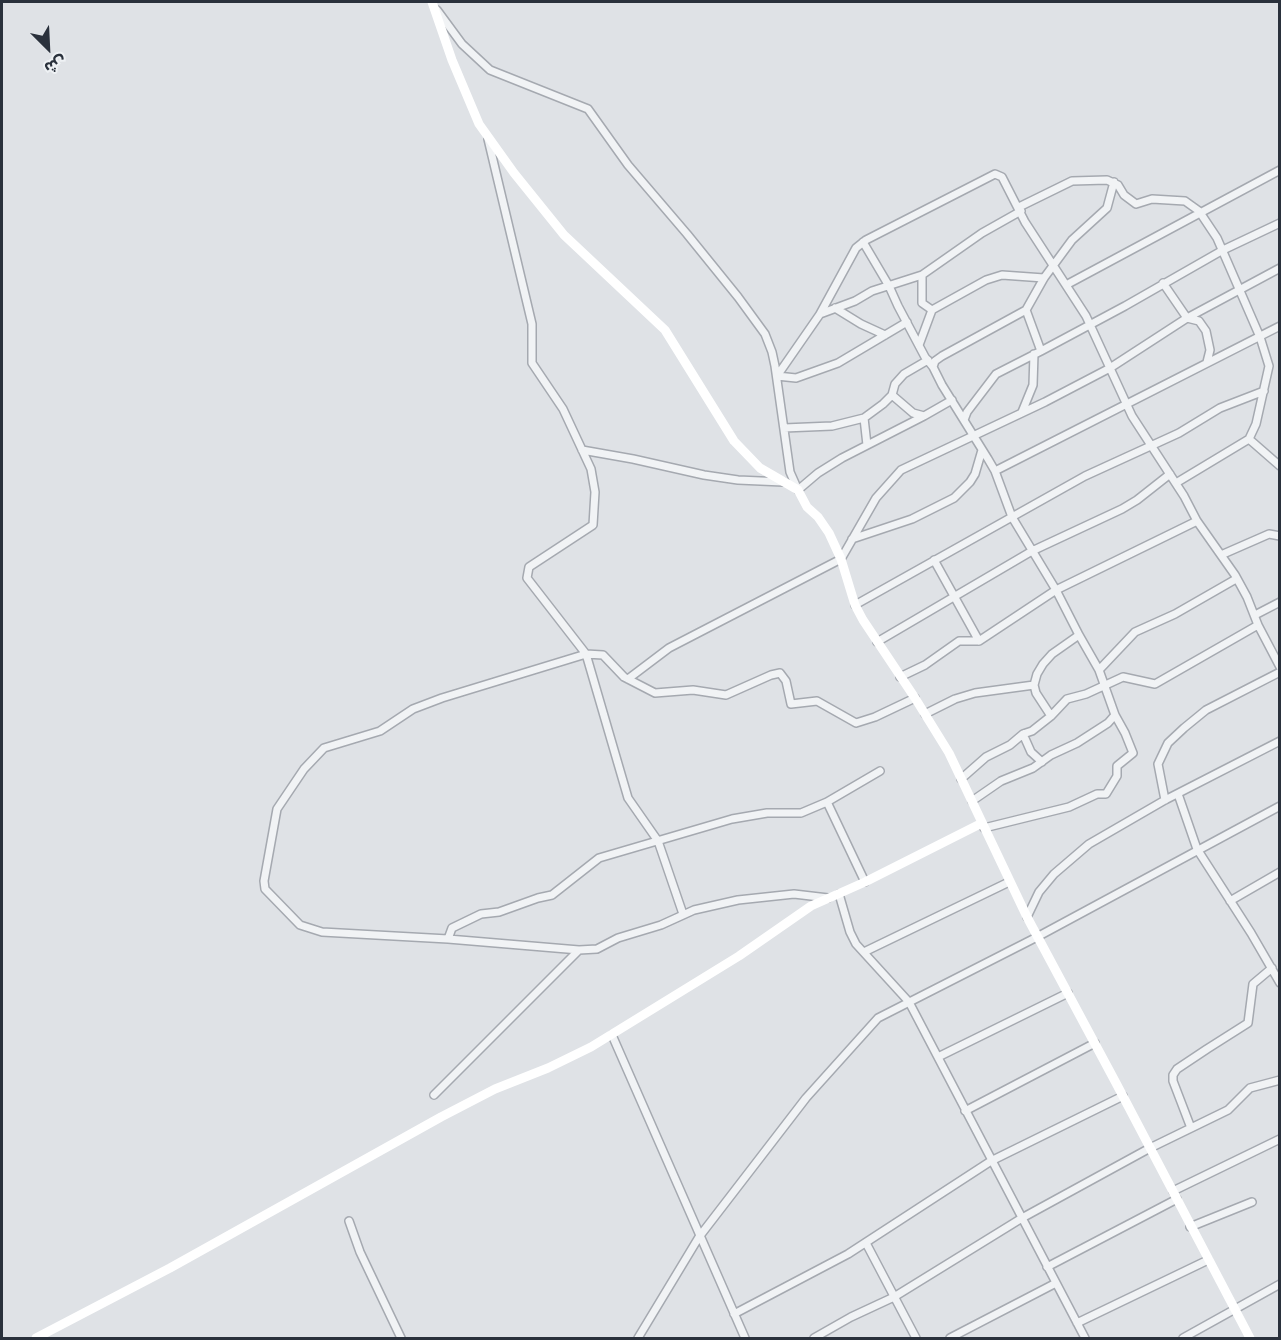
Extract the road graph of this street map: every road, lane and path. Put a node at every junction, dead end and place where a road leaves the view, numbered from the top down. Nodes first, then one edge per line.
1 (432, 2) edge
2 (488, 137) junction
3 (1280, 170) edge
4 (1114, 182) junction
5 (1020, 209) junction
6 (1199, 212) junction
7 (1280, 223) edge
8 (863, 242) junction
9 (1223, 250) junction
10 (1053, 266) junction
11 (1280, 268) edge
12 (922, 275) junction
13 (1044, 278) junction
14 (1163, 283) junction
15 (1066, 285) junction
16 (889, 286) junction
17 (1240, 288) junction
18 (835, 308) junction
19 (932, 309) junction
20 (1026, 310) junction
21 (820, 314) junction
22 (1187, 318) junction
23 (907, 322) junction
24 (1090, 325) junction
25 (1280, 326) edge
26 (885, 334) junction
27 (1260, 337) junction
28 (919, 345) junction
29 (1038, 352) junction
30 (928, 360) junction
31 (1207, 362) junction
32 (933, 367) junction
33 (1110, 368) junction
34 (777, 376) junction
35 (1264, 391) junction
36 (892, 395) junction
37 (952, 400) junction
38 (1126, 405) junction
39 (1022, 412) junction
40 (924, 416) junction
41 (864, 418) junction
42 (964, 420) junction
43 (784, 428) junction
44 (973, 435) junction
45 (1249, 439) junction
46 (867, 445) junction
47 (1150, 446) junction
48 (582, 450) junction
49 (982, 450) junction
50 (1280, 466) edge
51 (995, 471) junction
52 (1170, 474) junction
53 (788, 482) junction
54 (1176, 483) junction
55 (798, 490) junction
56 (1012, 517) junction
57 (1197, 521) junction
58 (1280, 536) edge
59 (852, 539) junction
60 (1032, 552) junction
61 (1221, 555) junction
62 (841, 559) junction
63 (934, 560) junction
64 (1236, 579) junction
65 (1056, 590) junction
66 (954, 596) junction
67 (1280, 602) edge
68 (855, 605) junction
69 (1255, 615) junction
70 (1258, 625) junction
71 (1079, 635) junction
72 (979, 641) junction
73 (877, 642) junction
74 (586, 654) junction
75 (1280, 667) edge
76 (1099, 669) junction
77 (1280, 672) edge
78 (900, 677) junction
79 (628, 679) junction
80 (1034, 685) junction
81 (1104, 685) junction
82 (915, 698) junction
83 (925, 714) junction
84 (1115, 715) junction
85 (1051, 716) junction
86 (1023, 734) junction
87 (1280, 741) edge
88 (1042, 762) junction
89 (880, 771) dead end
90 (961, 779) junction
91 (1178, 794) junction
92 (1165, 800) junction
93 (972, 801) junction
94 (827, 802) junction
95 (1280, 806) edge
96 (983, 826) junction
97 (658, 841) junction
98 (1197, 849) junction
99 (1280, 872) edge
100 (865, 882) junction
101 (1009, 882) junction
102 (839, 894) junction
103 (828, 898) junction
104 (1230, 901) junction
105 (683, 914) junction
106 (1027, 917) junction
107 (1037, 937) junction
108 (448, 939) junction
109 (579, 950) junction
110 (864, 952) junction
111 (1272, 968) junction
112 (1280, 983) edge
113 (1068, 993) junction
114 (909, 1002) junction
115 (612, 1035) junction
116 (1095, 1043) junction
117 (938, 1057) junction
118 (1280, 1080) edge
119 (434, 1095) dead end
120 (1123, 1096) junction
121 (965, 1111) junction
122 (1191, 1128) junction
123 (1280, 1139) edge
124 (1150, 1148) junction
125 (992, 1161) junction
126 (1175, 1195) junction
127 (1251, 1202) dead end
128 (1022, 1218) junction
129 (349, 1221) dead end
130 (1190, 1227) junction
131 (699, 1237) junction
132 (866, 1243) junction
133 (1208, 1260) junction
134 (1047, 1267) junction
135 (1056, 1283) junction
136 (1280, 1284) edge
137 (894, 1297) junction
138 (1234, 1308) junction
139 (734, 1314) junction
140 (1077, 1323) junction
141 (1081, 1337) edge
142 (36, 1338) edge
143 (401, 1338) edge
144 (638, 1338) edge
145 (746, 1338) edge
146 (814, 1338) edge
147 (916, 1338) edge
148 (950, 1338) edge
149 (1183, 1338) edge
150 (1250, 1338) edge

1 - 2 main road
1 - 34 street
2 - 48 street
2 - 53 main road
3 - 6 street
4 - 5 street
4 - 6 street
4 - 10 street
5 - 8 street
5 - 10 street
5 - 12 street
6 - 9 street
6 - 15 street
7 - 9 street
8 - 16 street
8 - 21 street
9 - 14 street
9 - 17 street
10 - 13 street
10 - 15 street
11 - 17 street
12 - 16 street
12 - 19 street
13 - 19 street
13 - 20 street
14 - 22 street
14 - 24 street
15 - 24 street
16 - 18 street
16 - 23 street
17 - 22 street
17 - 27 street
18 - 21 street
18 - 26 street
19 - 28 street
20 - 29 street
20 - 32 street
21 - 34 street
22 - 31 street
22 - 33 street
23 - 26 street
23 - 28 street
24 - 29 street
24 - 33 street
25 - 27 street
26 - 34 street
27 - 31 street
27 - 35 street
28 - 30 street
29 - 39 street
29 - 42 street
30 - 32 street
30 - 36 street
31 - 38 street
32 - 37 street
33 - 38 street
33 - 39 street
34 - 43 street
35 - 45 street
35 - 47 street
36 - 40 street
36 - 41 street
37 - 40 street
37 - 42 street
38 - 47 street
38 - 51 street
39 - 44 street
40 - 46 street
41 - 43 street
41 - 46 street
42 - 44 street
43 - 55 street
44 - 49 street
44 - 59 street
45 - 50 street
45 - 54 street
46 - 55 street
47 - 52 street
47 - 56 street
48 - 53 street
48 - 74 street
49 - 51 street
49 - 59 street
51 - 56 street
52 - 54 street
52 - 60 street
53 - 55 main road
54 - 57 street
55 - 62 main road
56 - 60 street
56 - 63 street
57 - 61 street
57 - 65 street
58 - 61 street
59 - 62 street
60 - 65 street
60 - 66 street
61 - 64 street
62 - 68 main road
62 - 79 street
63 - 66 street
63 - 68 street
64 - 69 street
64 - 76 street
65 - 71 street
65 - 72 street
66 - 72 street
66 - 73 street
67 - 69 street
68 - 73 main road
69 - 70 street
70 - 75 street
70 - 81 street
71 - 76 street
71 - 80 street
72 - 78 street
73 - 78 main road
74 - 79 street
74 - 97 street
74 - 108 street
76 - 81 street
77 - 92 street
78 - 82 main road
79 - 82 street
80 - 83 street
80 - 85 street
81 - 84 street
81 - 85 street
82 - 83 main road
83 - 90 main road
84 - 88 street
84 - 96 street
85 - 86 street
86 - 88 street
86 - 90 street
87 - 91 street
88 - 93 street
89 - 94 street
90 - 93 main road
91 - 92 street
91 - 98 street
92 - 106 street
93 - 96 main road
94 - 97 street
94 - 100 street
95 - 98 street
96 - 100 main road
96 - 101 main road
97 - 105 street
97 - 108 street
98 - 104 street
98 - 107 street
99 - 104 street
100 - 102 main road
101 - 106 main road
101 - 110 street
102 - 103 main road
102 - 110 street
103 - 105 street
103 - 115 main road
104 - 111 street
105 - 109 street
106 - 107 main road
107 - 113 main road
107 - 114 street
108 - 109 street
109 - 119 street
110 - 114 street
111 - 112 street
111 - 122 street
113 - 116 main road
113 - 117 street
114 - 117 street
114 - 131 street
115 - 131 street
115 - 142 main road
116 - 120 main road
116 - 121 street
117 - 121 street
118 - 122 street
120 - 124 main road
120 - 125 street
121 - 125 street
122 - 124 street
123 - 126 street
124 - 126 main road
124 - 128 street
125 - 128 street
125 - 132 street
126 - 130 main road
126 - 134 street
127 - 130 street
128 - 134 street
128 - 137 street
129 - 143 street
130 - 133 main road
131 - 139 street
131 - 144 street
132 - 137 street
132 - 139 street
133 - 138 main road
133 - 140 street
134 - 135 street
135 - 140 street
135 - 148 street
136 - 138 street
137 - 146 street
137 - 147 street
138 - 149 street
138 - 150 main road
139 - 145 street
140 - 141 street

